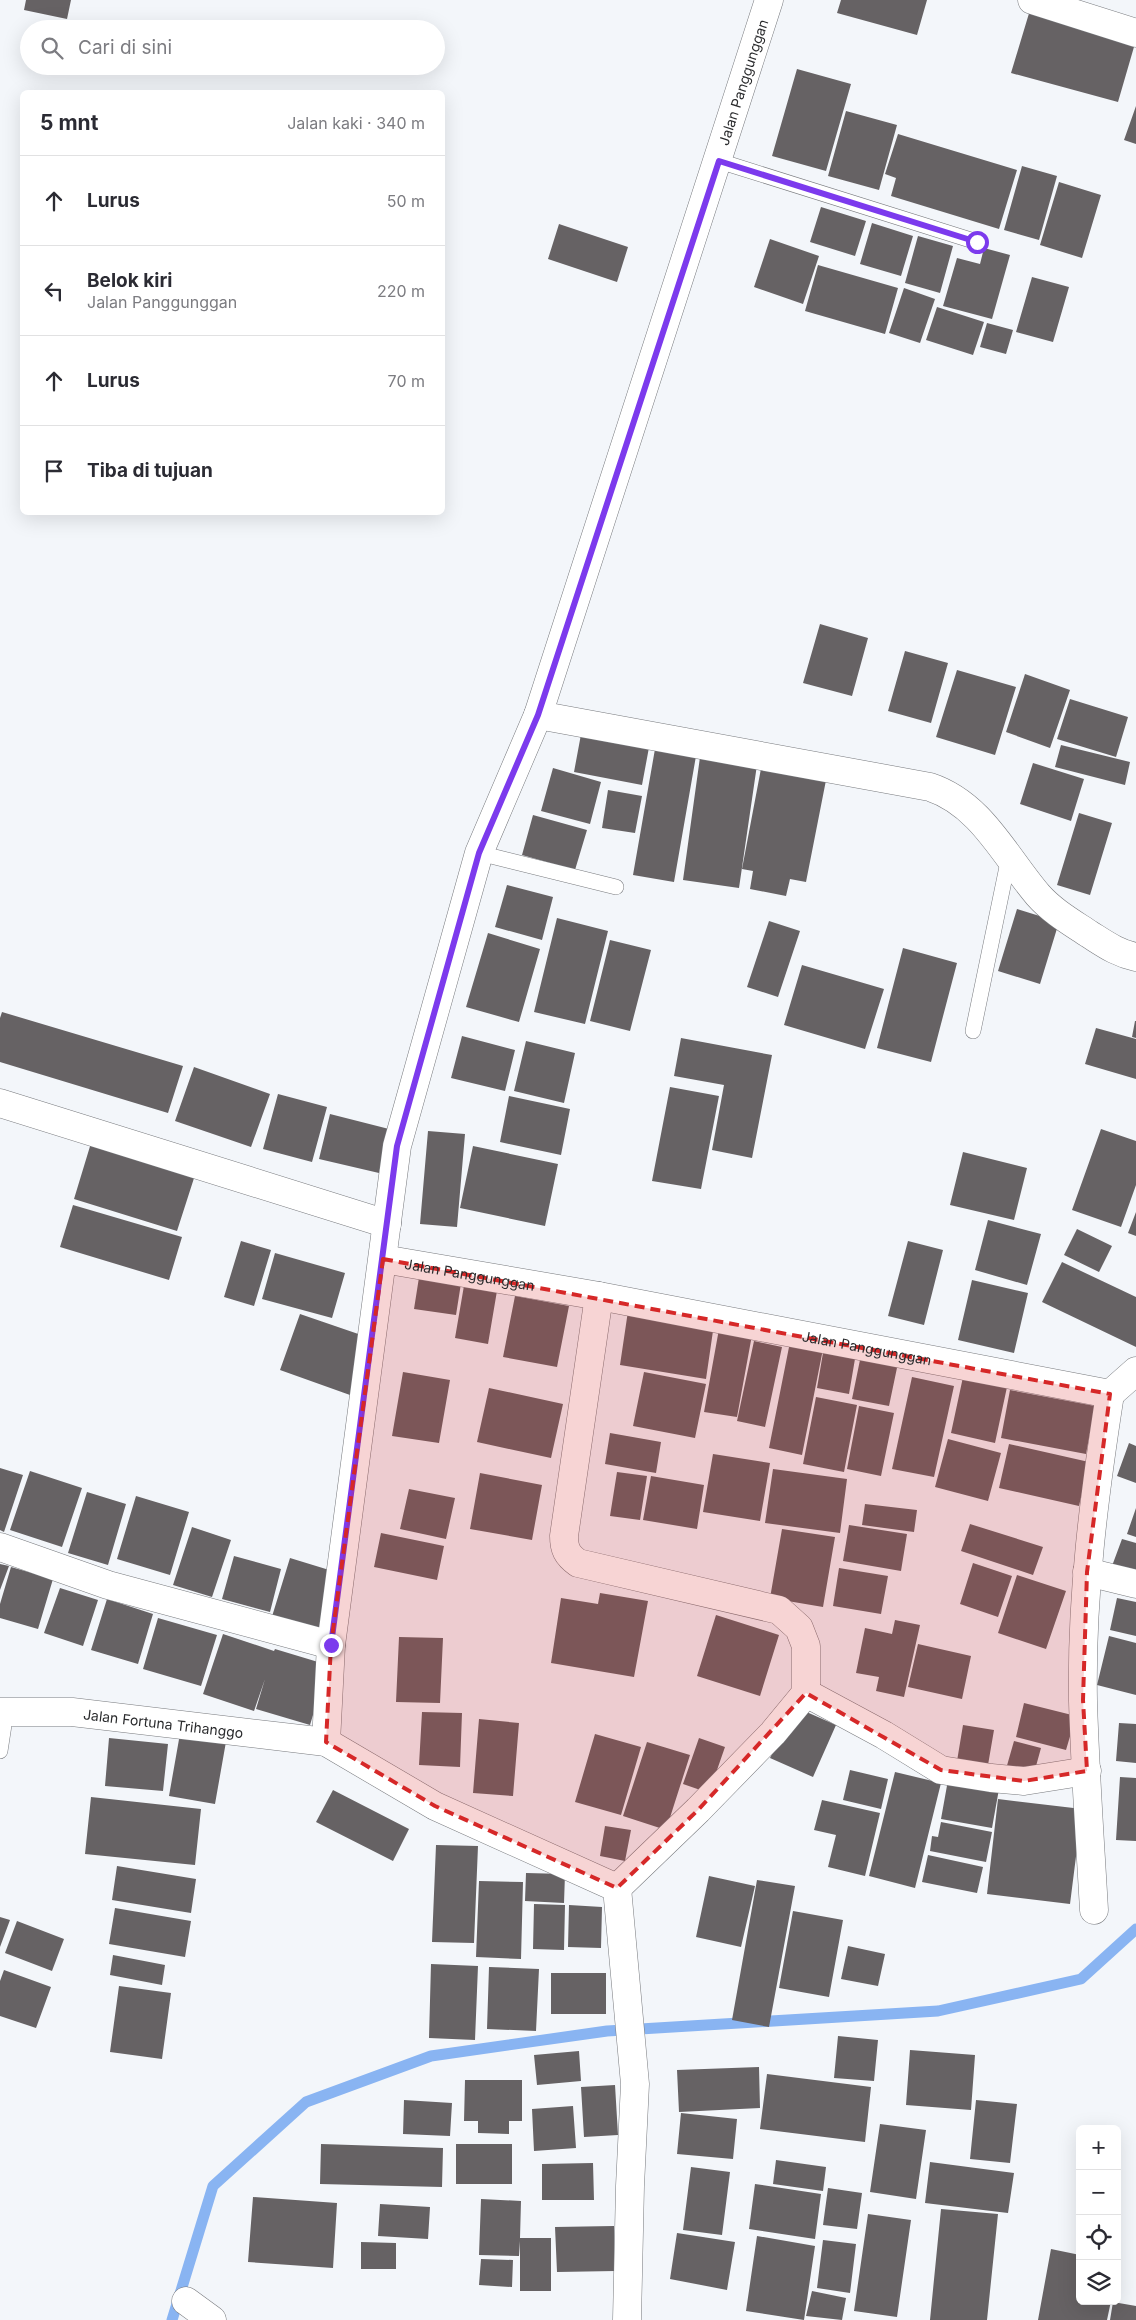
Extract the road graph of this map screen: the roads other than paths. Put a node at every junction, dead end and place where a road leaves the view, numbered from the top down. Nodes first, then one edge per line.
1 (769, 0) edge
2 (1032, 0) edge
3 (1136, 33) edge
4 (719, 161) junction
5 (977, 242) dead end
6 (538, 715) junction
7 (479, 853) junction
8 (1009, 857) junction
9 (616, 887) dead end
10 (1136, 957) edge
11 (973, 1031) dead end
12 (0, 1103) edge
13 (387, 1224) junction
14 (383, 1259) junction
15 (599, 1296) junction
16 (1136, 1371) edge
17 (1110, 1394) junction
18 (0, 1547) edge
19 (1088, 1572) junction
20 (1136, 1584) edge
21 (331, 1645) junction
22 (806, 1693) junction
23 (3, 1712) edge
24 (326, 1742) junction
25 (0, 1751) edge
26 (1087, 1771) junction
27 (617, 1888) junction
28 (1094, 1910) dead end
29 (186, 2301) dead end
30 (212, 2320) edge
31 (627, 2320) edge

1 - 4 street, Jalan Panggunggan
2 - 3 street
4 - 5 lane
4 - 6 street, Jalan Panggunggan
6 - 7 street, Jalan Panggunggan
6 - 8 street
7 - 9 lane
7 - 13 street, Jalan Panggunggan
8 - 10 street
8 - 11 lane
12 - 13 street
13 - 14 street, Jalan Panggunggan
14 - 15 street, Jalan Panggunggan
14 - 21 street
15 - 17 street, Jalan Panggunggan
15 - 22 street
16 - 17 street
17 - 19 street
18 - 21 street
19 - 20 street
19 - 26 street
21 - 24 street
22 - 26 street
22 - 27 street
23 - 24 street, Jalan Fortuna Trihanggo
23 - 25 lane
24 - 27 street
26 - 28 street
27 - 31 street
29 - 30 street

